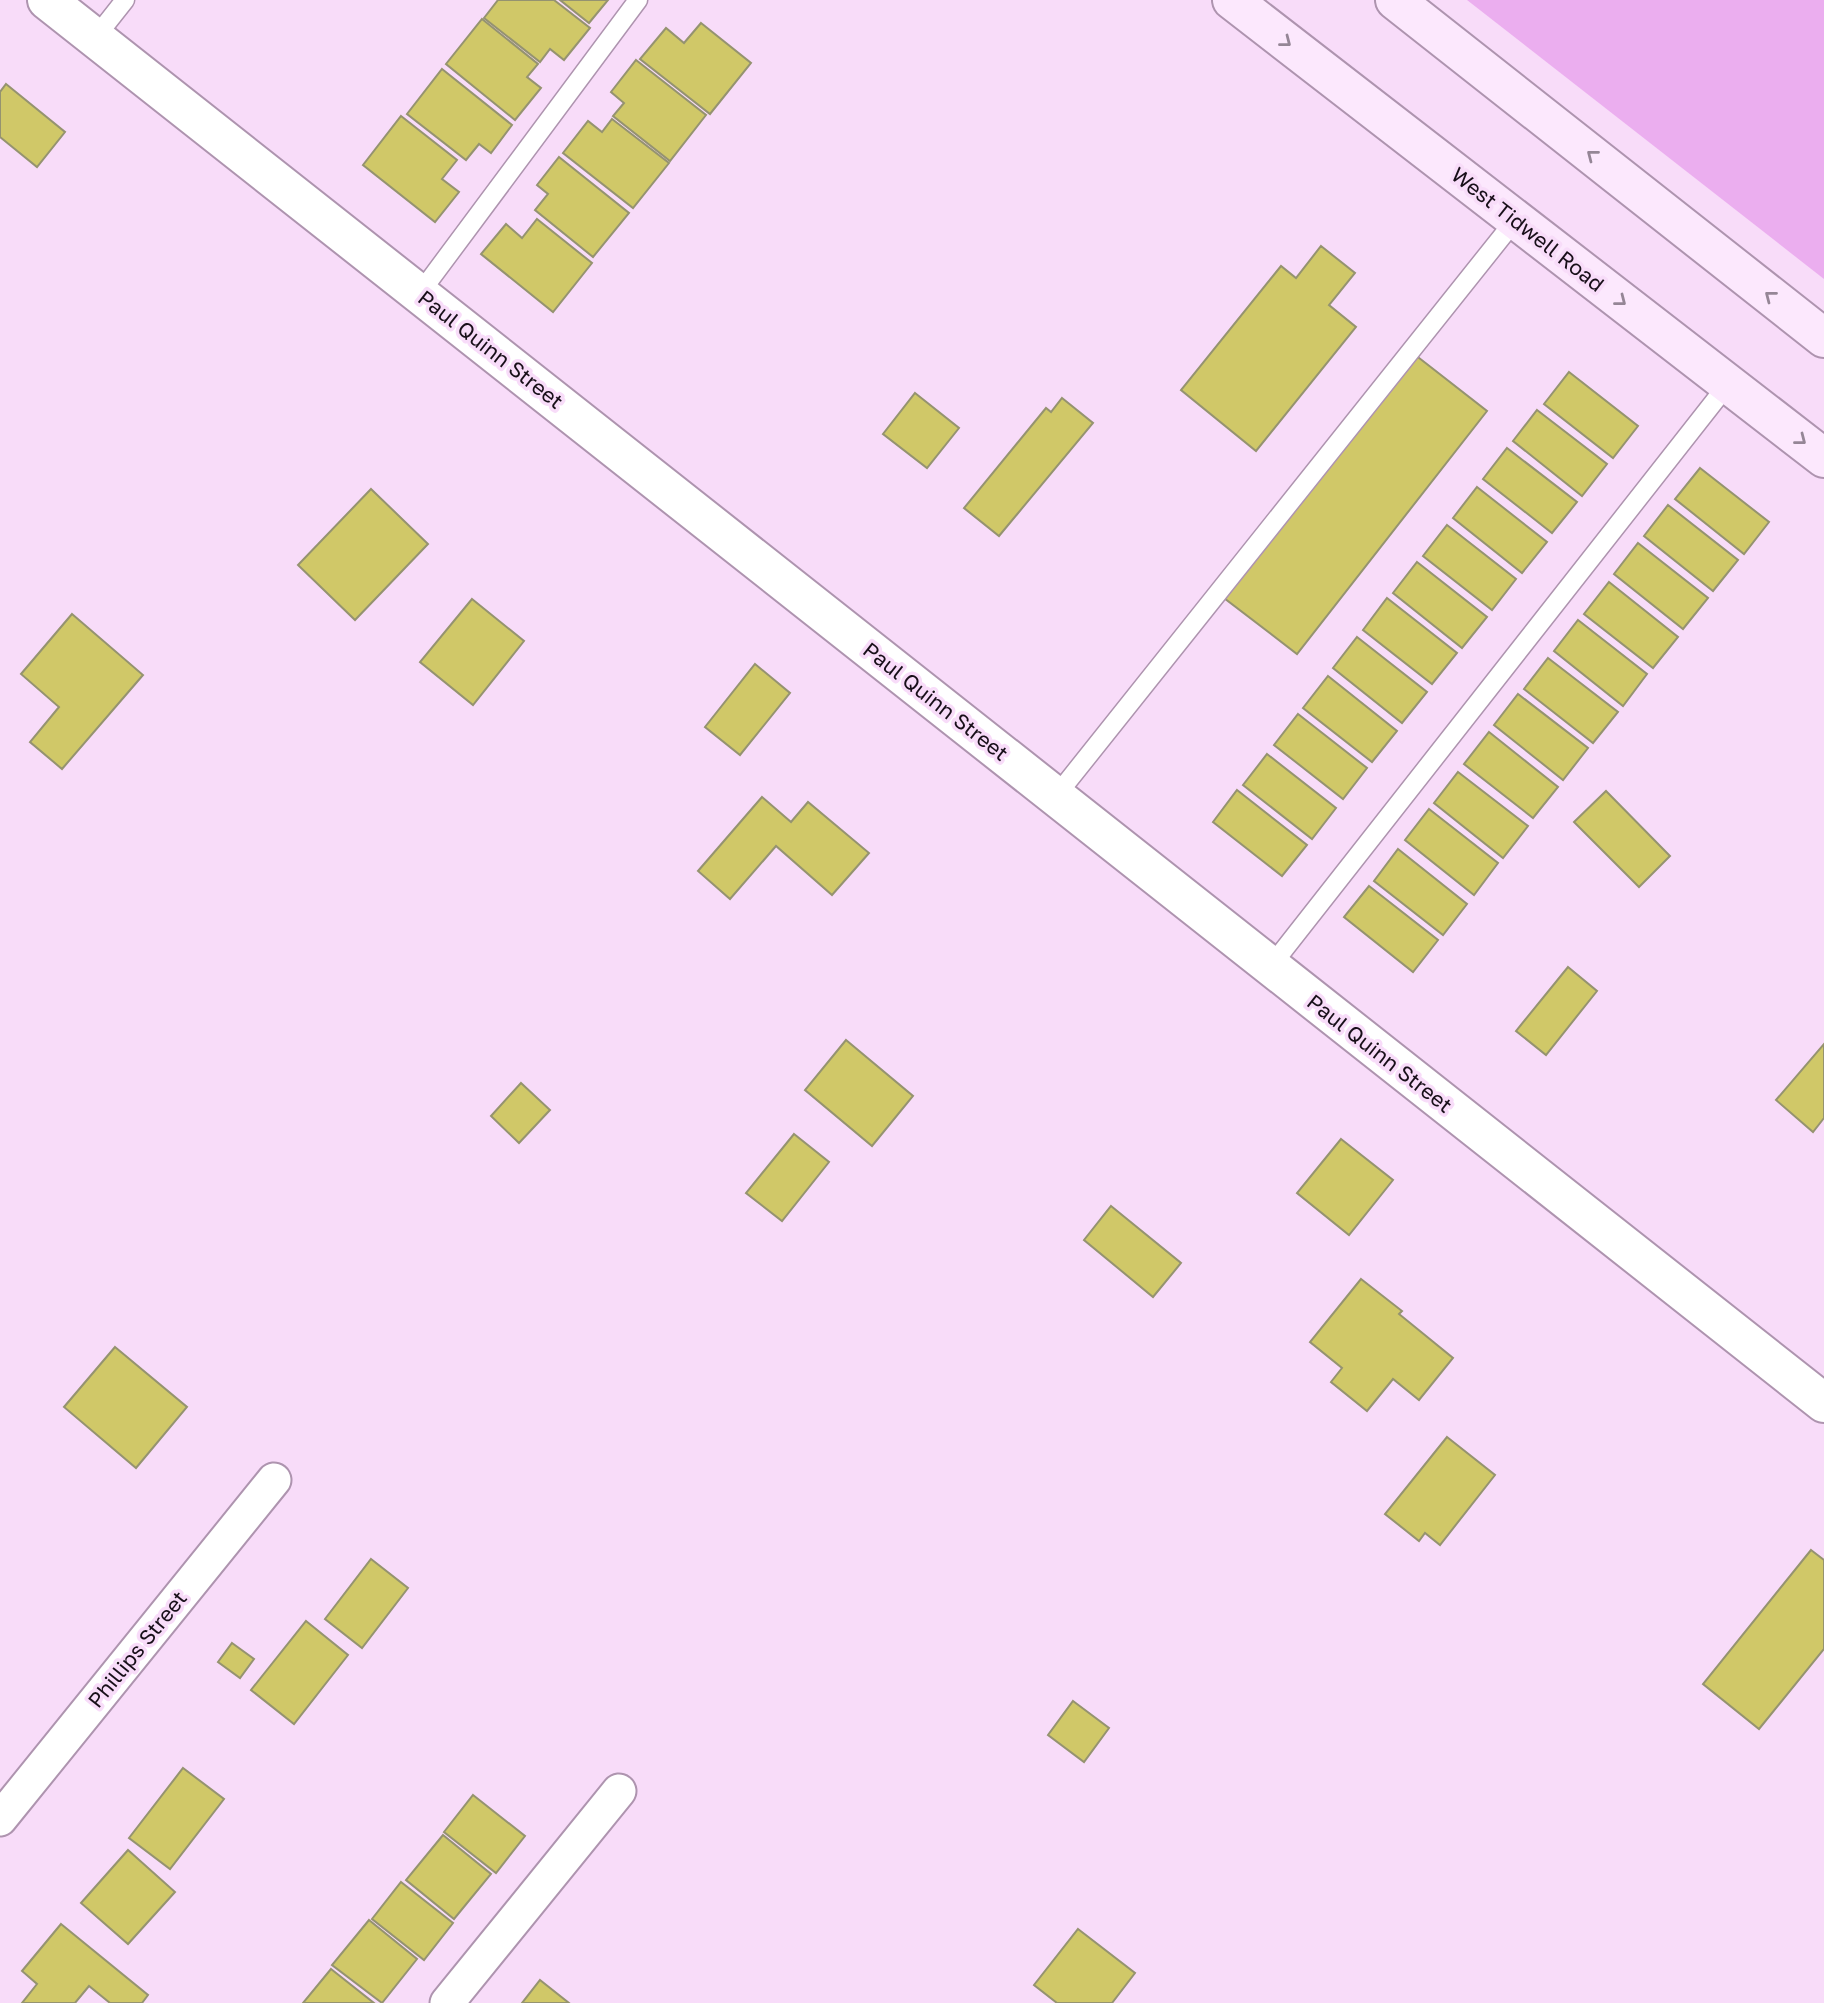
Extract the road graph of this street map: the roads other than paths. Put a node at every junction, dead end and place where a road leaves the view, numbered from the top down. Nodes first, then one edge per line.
1 (47, 0) edge
2 (125, 0) edge
3 (638, 0) edge
4 (1232, 0) edge
5 (1395, 0) edge
6 (95, 38) junction
7 (1516, 219) junction
8 (420, 293) junction
9 (1824, 338) edge
10 (1728, 383) junction
11 (1824, 458) edge
12 (1056, 796) junction
13 (1271, 966) junction
14 (1824, 1403) edge
15 (275, 1479) dead end
16 (619, 1791) dead end
17 (0, 1819) edge
18 (447, 2003) edge

1 - 6 street, Paul Quinn Street
2 - 6 lane
3 - 8 lane
4 -> 7 main road, West Tidwell Road
9 -> 5 main road
6 - 8 street, Paul Quinn Street
7 -> 10 main road, West Tidwell Road
7 - 12 lane
8 - 12 street, Paul Quinn Street
10 -> 11 main road, West Tidwell Road
10 - 13 lane
12 - 13 street, Paul Quinn Street
13 - 14 street, Paul Quinn Street
15 - 17 street, Phillips Street
16 - 18 street

